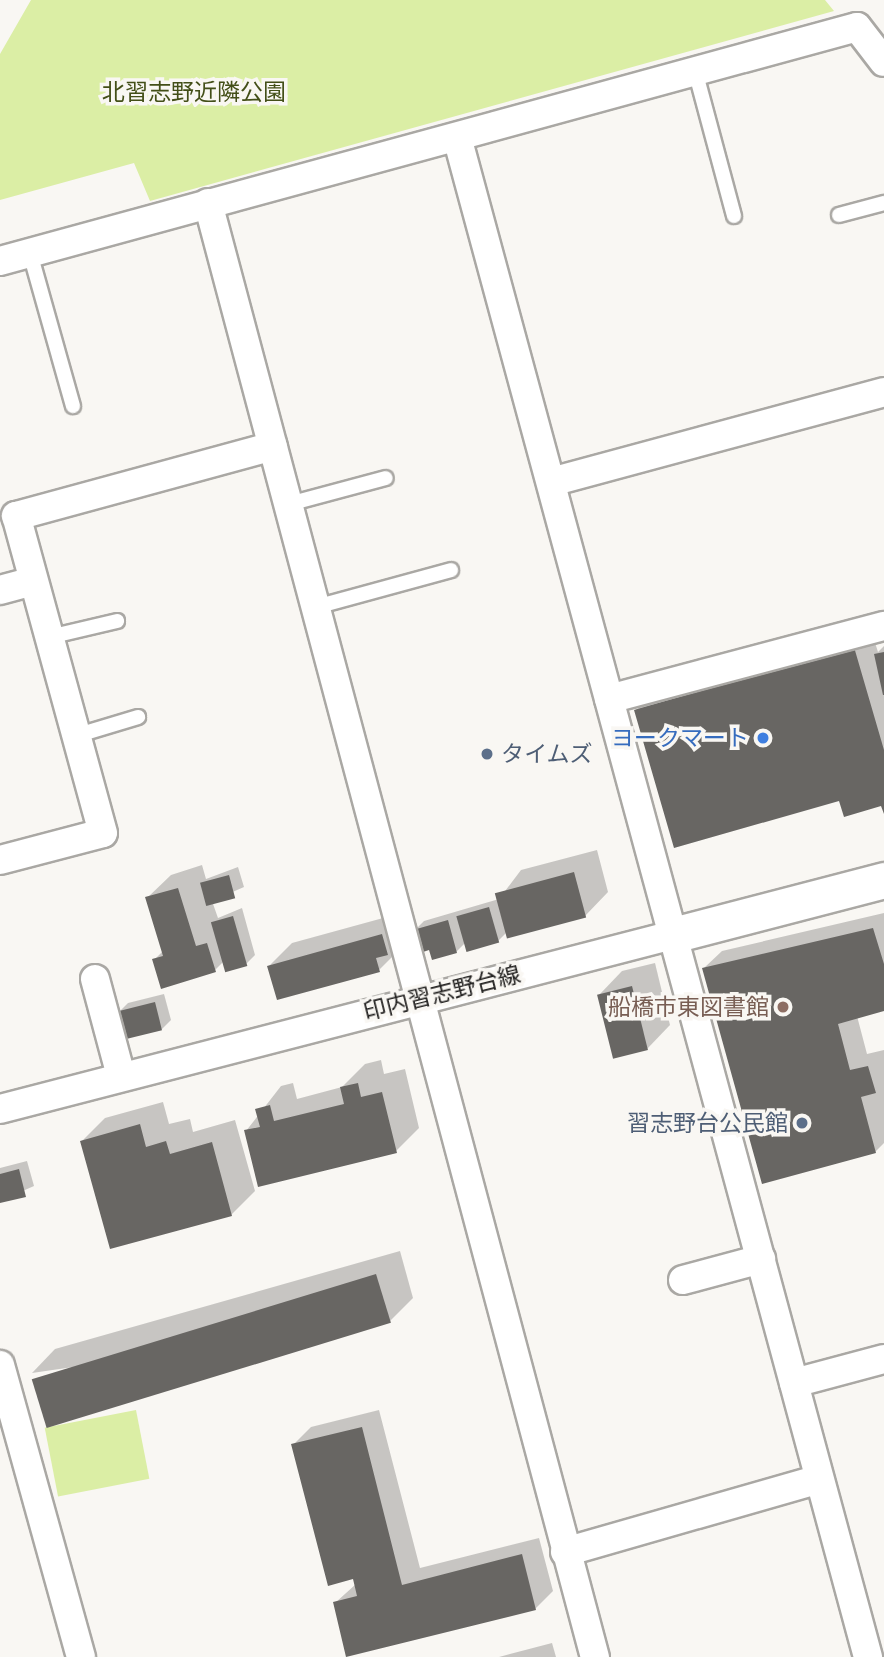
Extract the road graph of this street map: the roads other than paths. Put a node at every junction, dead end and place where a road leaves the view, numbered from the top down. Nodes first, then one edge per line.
1 (884, 62) edge
2 (696, 74) junction
3 (457, 137) junction
4 (208, 203) junction
5 (884, 203) edge
6 (839, 215) dead end
7 (734, 216) dead end
8 (30, 253) junction
9 (0, 261) edge
10 (884, 392) edge
11 (73, 405) dead end
12 (273, 446) junction
13 (386, 478) dead end
14 (551, 482) junction
15 (289, 505) junction
16 (451, 570) dead end
17 (33, 581) junction
18 (0, 590) edge
19 (316, 607) junction
20 (117, 621) dead end
21 (884, 626) edge
22 (49, 637) junction
23 (610, 699) junction
24 (138, 717) dead end
25 (75, 736) junction
26 (0, 860) edge
27 (884, 880) edge
28 (673, 935) junction
29 (95, 979) dead end
30 (416, 999) junction
31 (121, 1076) junction
32 (0, 1109) edge
33 (761, 1259) junction
34 (683, 1280) dead end
35 (884, 1359) edge
36 (0, 1365) edge
37 (794, 1382) junction
38 (819, 1479) junction
39 (565, 1552) junction
40 (81, 1657) edge
41 (595, 1657) edge
42 (868, 1657) edge

1 - 2 street
2 - 3 street
2 - 7 lane
3 - 4 street
3 - 14 street
4 - 8 street
4 - 12 street
5 - 6 lane
8 - 9 street
8 - 11 lane
10 - 14 street
12 - 15 street
12 - 17 street
13 - 15 lane
14 - 23 street
15 - 19 street
16 - 19 lane
17 - 18 street
17 - 22 street
19 - 30 street
20 - 22 lane
21 - 23 street
22 - 25 street
23 - 28 street
24 - 25 lane
25 - 26 street
27 - 28 street, 印内習志野台線
28 - 30 street, 印内習志野台線
28 - 33 street
29 - 31 street
30 - 31 street, 印内習志野台線
30 - 39 street
31 - 32 street, 印内習志野台線
33 - 34 street
33 - 37 street
35 - 37 street
36 - 40 street
37 - 38 street
38 - 39 street
38 - 42 street
39 - 41 street

